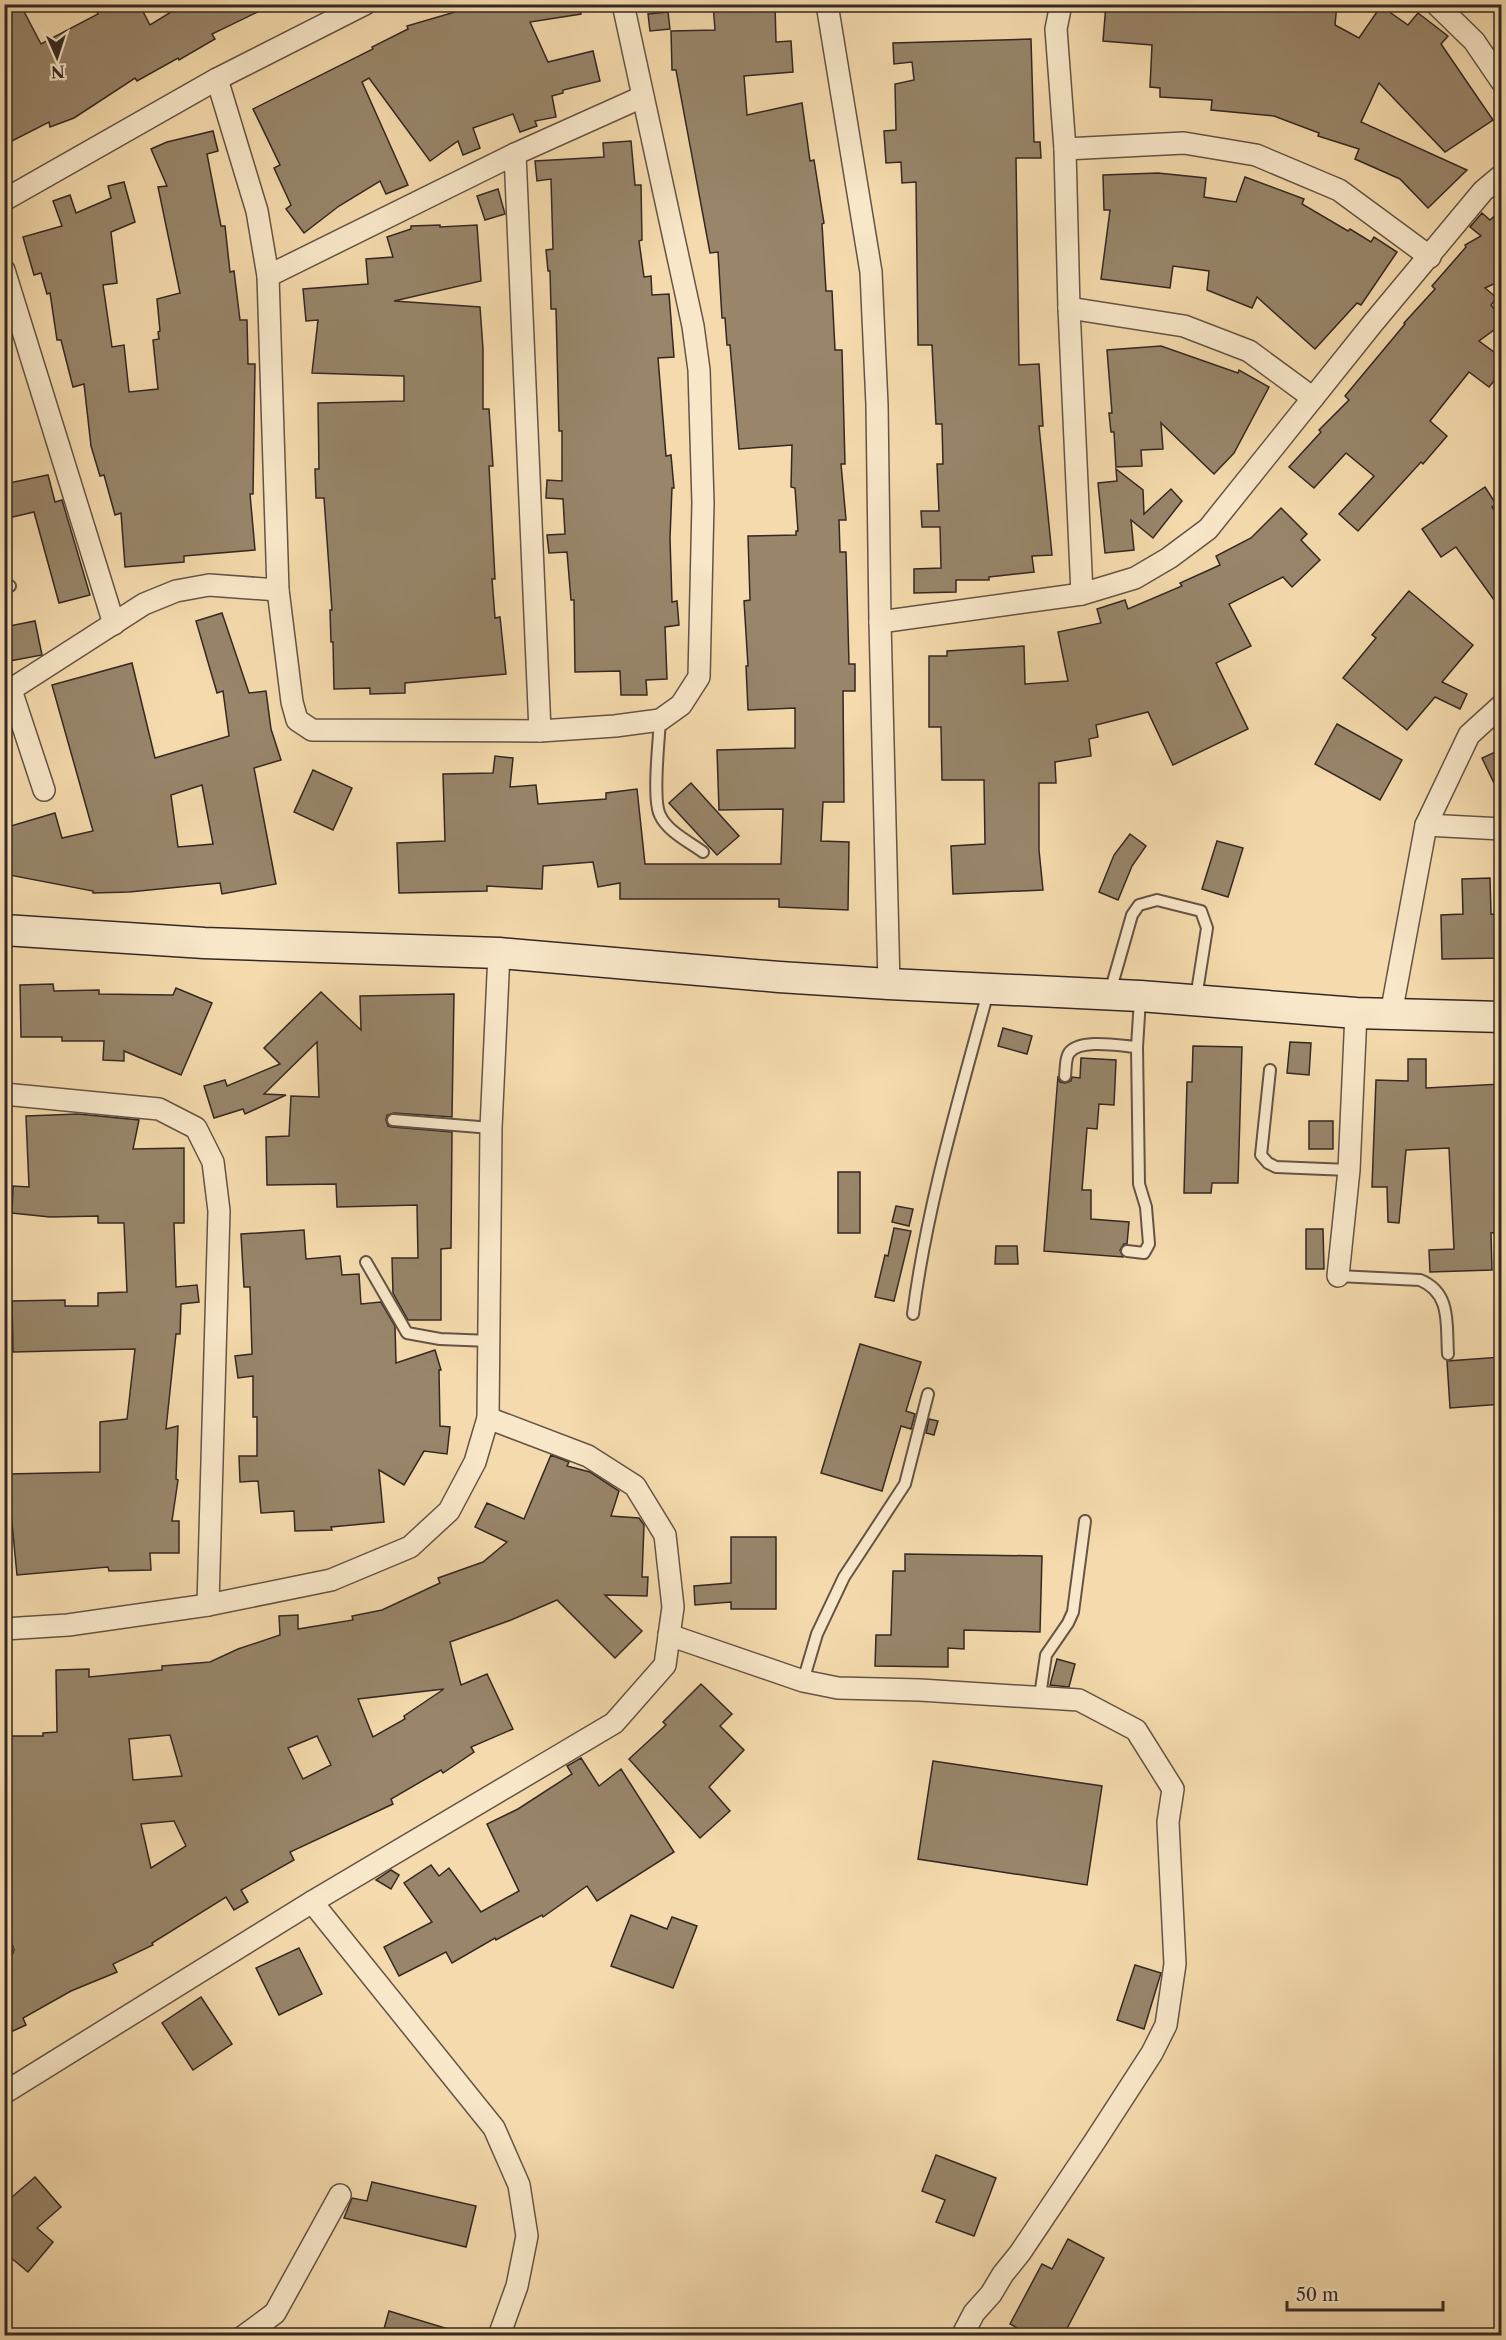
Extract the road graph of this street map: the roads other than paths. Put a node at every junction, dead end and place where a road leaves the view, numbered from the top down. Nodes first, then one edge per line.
1 (365, 4) edge
2 (623, 4) edge
3 (827, 4) edge
4 (1061, 4) edge
5 (1436, 4) edge
6 (217, 79) junction
7 (1502, 82) edge
8 (642, 97) junction
9 (1065, 148) junction
10 (515, 154) junction
11 (1502, 175) edge
12 (4, 200) edge
13 (1430, 257) junction
14 (4, 270) edge
15 (267, 276) junction
16 (1069, 308) junction
17 (1313, 399) junction
18 (278, 590) junction
19 (1082, 594) junction
20 (880, 622) junction
21 (114, 624) junction
22 (8, 692) edge
23 (1502, 705) edge
24 (660, 720) junction
25 (540, 731) junction
26 (44, 790) dead end
27 (1426, 825) junction
28 (1502, 829) edge
29 (703, 852) dead end
30 (4, 930) edge
31 (499, 953) junction
32 (889, 984) junction
33 (989, 989) junction
34 (1109, 994) junction
35 (1140, 996) junction
36 (1196, 1001) junction
37 (1356, 1012) junction
38 (1391, 1014) junction
39 (1502, 1017) edge
40 (1137, 1047) junction
41 (1270, 1070) dead end
42 (1065, 1076) dead end
43 (4, 1094) edge
44 (393, 1120) dead end
45 (491, 1128) junction
46 (1349, 1170) junction
47 (1127, 1251) dead end
48 (366, 1262) dead end
49 (1338, 1276) joint
50 (913, 1314) dead end
51 (490, 1341) junction
52 (1448, 1354) dead end
53 (928, 1394) dead end
54 (488, 1418) junction
55 (1085, 1521) dead end
56 (208, 1605) junction
57 (4, 1629) edge
58 (669, 1635) junction
59 (803, 1681) junction
60 (1040, 1696) junction
61 (312, 1902) junction
62 (4, 2093) edge
63 (340, 2195) dead end
64 (244, 2336) edge
65 (499, 2336) edge
66 (962, 2336) edge

1 - 6 street
2 - 8 street
3 - 20 street
4 - 9 street
5 - 7 street
6 - 12 street
6 - 15 street
8 - 10 street
8 - 24 street
9 - 13 street
9 - 16 street
10 - 15 street
10 - 25 street
11 - 13 street
13 - 17 street
14 - 21 street
15 - 18 street
16 - 17 street
16 - 19 street
17 - 19 street
18 - 21 street
18 - 25 street
19 - 20 street
20 - 32 street
21 - 22 street
22 - 26 street
23 - 27 street
24 - 25 street
24 - 29 lane
27 - 28 street
27 - 38 street
30 - 31 main road
31 - 32 main road
31 - 45 street
32 - 33 main road
33 - 34 main road
33 - 50 lane
34 - 35 main road
34 - 36 lane
35 - 36 main road
35 - 40 lane
36 - 37 main road
37 - 38 main road
37 - 46 street
38 - 39 main road
40 - 42 lane
40 - 47 lane
41 - 46 lane
43 - 56 street
44 - 45 lane
45 - 51 street
46 - 49 street
48 - 51 lane
49 - 52 lane
51 - 54 street
53 - 59 lane
54 - 56 street
54 - 58 street
55 - 60 lane
56 - 57 street
58 - 59 street
58 - 61 street
59 - 60 street
60 - 66 street
61 - 62 street
61 - 65 street
63 - 64 street

